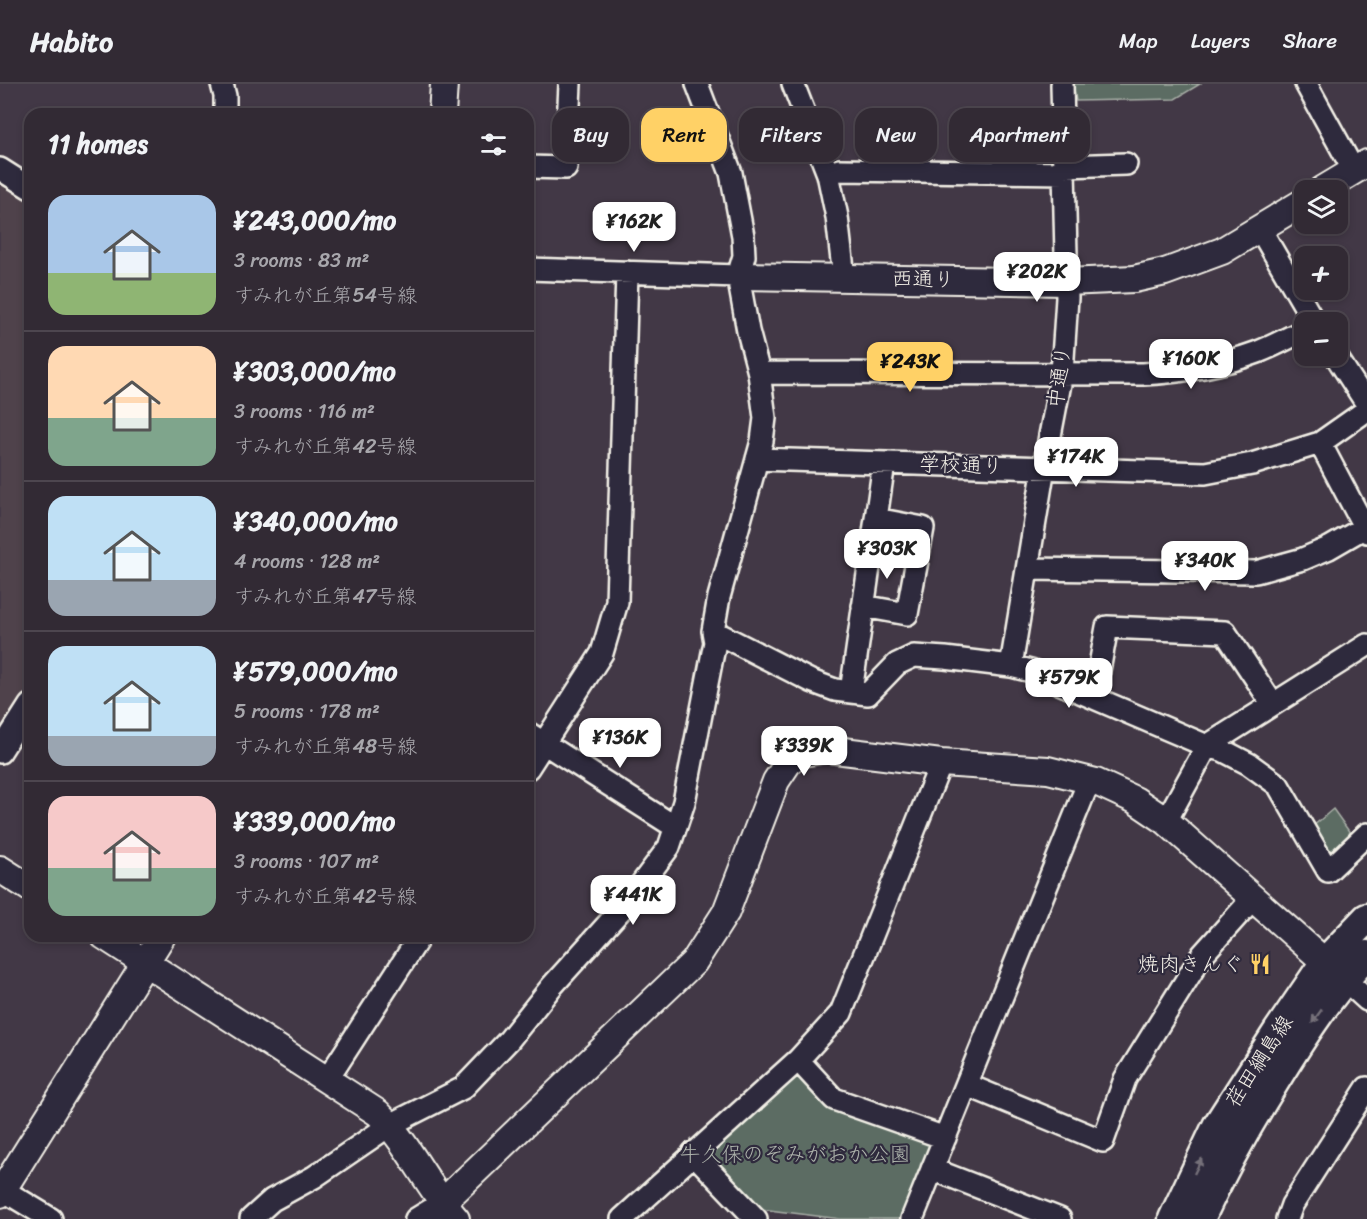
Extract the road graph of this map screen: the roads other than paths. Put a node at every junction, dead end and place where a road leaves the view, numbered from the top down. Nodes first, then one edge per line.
1 (222, 84) edge
2 (444, 84) edge
3 (570, 84) edge
4 (697, 84) edge
5 (793, 84) edge
6 (1062, 84) edge
7 (1306, 84) edge
8 (225, 108) edge
9 (442, 108) edge
10 (1126, 164) dead end
11 (534, 167) edge
12 (1361, 167) edge
13 (0, 169) edge
14 (1065, 170) junction
15 (828, 174) junction
16 (1339, 180) edge
17 (24, 184) edge
18 (1294, 208) edge
19 (1260, 229) junction
20 (534, 269) edge
21 (627, 272) junction
22 (738, 276) junction
23 (844, 278) junction
24 (1066, 282) junction
25 (1308, 312) edge
26 (1294, 335) edge
27 (1342, 366) edge
28 (759, 373) junction
29 (1062, 374) junction
30 (1367, 404) edge
31 (1367, 410) edge
32 (1320, 443) junction
33 (757, 459) junction
34 (884, 463) junction
35 (1044, 467) junction
36 (876, 519) junction
37 (1366, 529) edge
38 (1027, 569) junction
39 (863, 606) junction
40 (713, 631) junction
41 (1367, 645) edge
42 (1011, 666) junction
43 (851, 692) junction
44 (1094, 698) junction
45 (1272, 703) junction
46 (24, 714) edge
47 (536, 738) edge
48 (1207, 746) junction
49 (0, 752) edge
50 (941, 763) junction
51 (1089, 781) junction
52 (1166, 821) junction
53 (675, 827) junction
54 (1367, 834) edge
55 (0, 869) edge
56 (24, 884) edge
57 (1254, 897) junction
58 (1367, 918) edge
59 (113, 942) edge
60 (158, 942) edge
61 (416, 942) edge
62 (1367, 955) edge
63 (145, 963) junction
64 (1334, 970) junction
65 (1367, 1000) edge
66 (798, 1060) junction
67 (327, 1080) junction
68 (967, 1085) junction
69 (1367, 1088) edge
70 (390, 1125) junction
71 (945, 1138) junction
72 (693, 1153) junction
73 (932, 1170) junction
74 (1, 1192) edge
75 (449, 1211) edge
76 (51, 1219) edge
77 (251, 1219) edge
78 (416, 1219) edge
79 (622, 1219) edge
80 (756, 1219) edge
81 (912, 1219) edge
82 (1060, 1219) edge
83 (1173, 1219) edge
84 (1200, 1219) edge
85 (1287, 1219) edge

1 - 8 street
2 - 9 street
3 - 11 street
4 - 22 street
5 - 15 street
6 - 14 street, 中通り
7 - 12 street
10 - 14 street
12 - 16 street
13 - 17 street
14 - 15 street
14 - 24 street, 中通り
15 - 23 street
18 - 19 street, 西通り
19 - 24 street, 西通り
19 - 25 street
20 - 21 street
21 - 22 street
21 - 47 street
22 - 23 street, 西通り
22 - 28 street
23 - 24 street, 西通り
24 - 29 street, 中通り
26 - 29 street
27 - 30 street
28 - 29 street
28 - 33 street
29 - 35 street, 中通り
31 - 32 street, 学校通り
32 - 35 street, 学校通り
32 - 37 street
33 - 34 street, 学校通り
33 - 40 street
34 - 35 street, 学校通り
34 - 36 street
35 - 38 street, 中通り
36 - 39 street
36 - 39 street
37 - 38 street
38 - 42 street, 中通り
39 - 43 street
40 - 43 street
40 - 53 street
41 - 45 street
42 - 43 street
42 - 44 street
44 - 45 street
44 - 48 street
45 - 48 street
46 - 49 street
47 - 53 street
48 - 52 street
48 - 54 street
50 - 51 street
50 - 66 street
50 - 75 street
51 - 52 street
51 - 68 street
52 - 57 street
53 - 70 street
55 - 56 street
57 - 64 street
57 - 68 street
58 - 64 main road, 荏田綱島線
59 - 63 street
60 - 63 street
61 - 67 street
62 - 64 main road, 荏田綱島線
63 - 67 street
63 - 74 street
64 - 65 street
83 -> 64 main road, 荏田綱島線
64 -> 84 main road, 荏田綱島線
66 - 71 street
66 - 72 street
67 - 70 street
68 - 71 street
69 - 85 street
70 - 75 street
70 - 77 street
71 - 73 street
72 - 79 street
72 - 80 street
73 - 81 street
73 - 82 street
74 - 76 street
75 - 78 street

